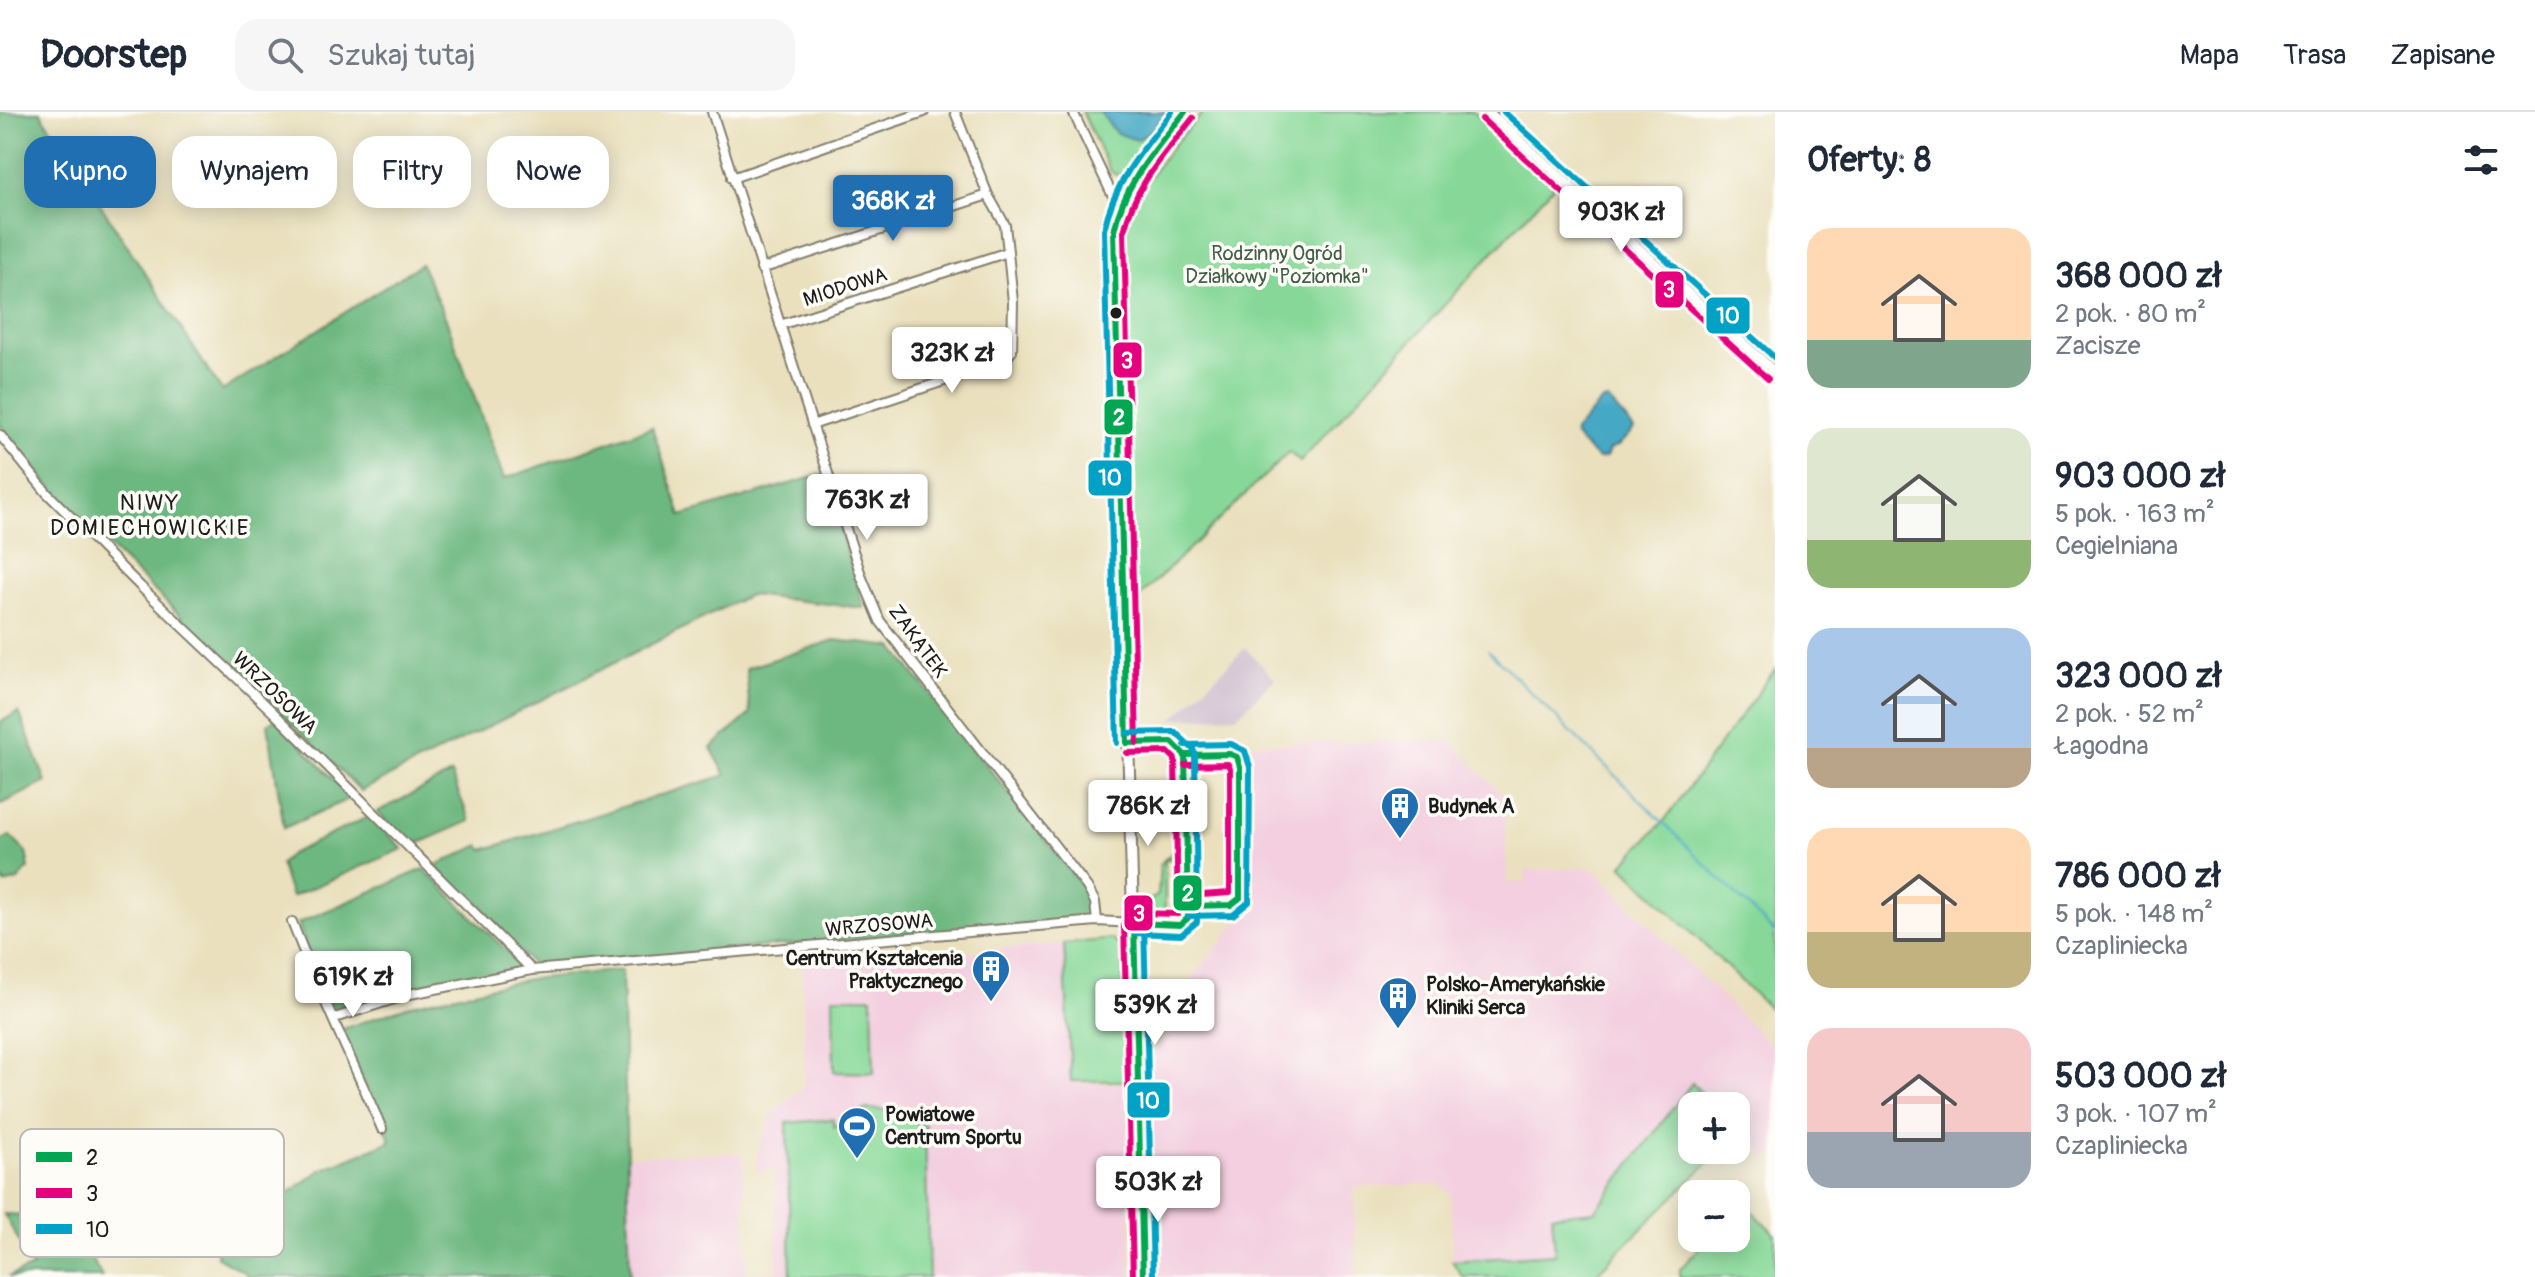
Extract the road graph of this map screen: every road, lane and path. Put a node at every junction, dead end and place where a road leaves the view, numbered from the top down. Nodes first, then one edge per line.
1 (712, 112) edge
2 (924, 112) edge
3 (955, 112) edge
4 (1073, 112) edge
5 (1185, 112) edge
6 (1489, 112) edge
7 (732, 178) junction
8 (988, 195) junction
9 (1118, 207) junction
10 (1008, 252) junction
11 (761, 269) junction
12 (780, 325) junction
13 (1775, 372) edge
14 (812, 425) junction
15 (0, 435) edge
16 (1097, 921) junction
17 (292, 922) dead end
18 (1134, 923) junction
19 (532, 970) junction
20 (335, 1018) junction
21 (382, 1129) dead end
22 (1143, 1277) edge

1 - 7 street, ZAKĄTEK
2 - 7 street
3 - 8 street
4 - 9 street
5 - 9 main road
6 - 13 street
7 - 11 street, ZAKĄTEK
8 - 10 street
8 - 11 street
9 - 18 main road
10 - 12 street, MIODOWA
10 - 14 street
11 - 12 street, ZAKĄTEK
12 - 14 street, ZAKĄTEK
14 - 16 street, ZAKĄTEK
15 - 19 street, WRZOSOWA
16 - 18 street, WRZOSOWA
16 - 19 street, WRZOSOWA
17 - 20 street
18 - 22 main road
19 - 20 street, WRZOSOWA
20 - 21 street

